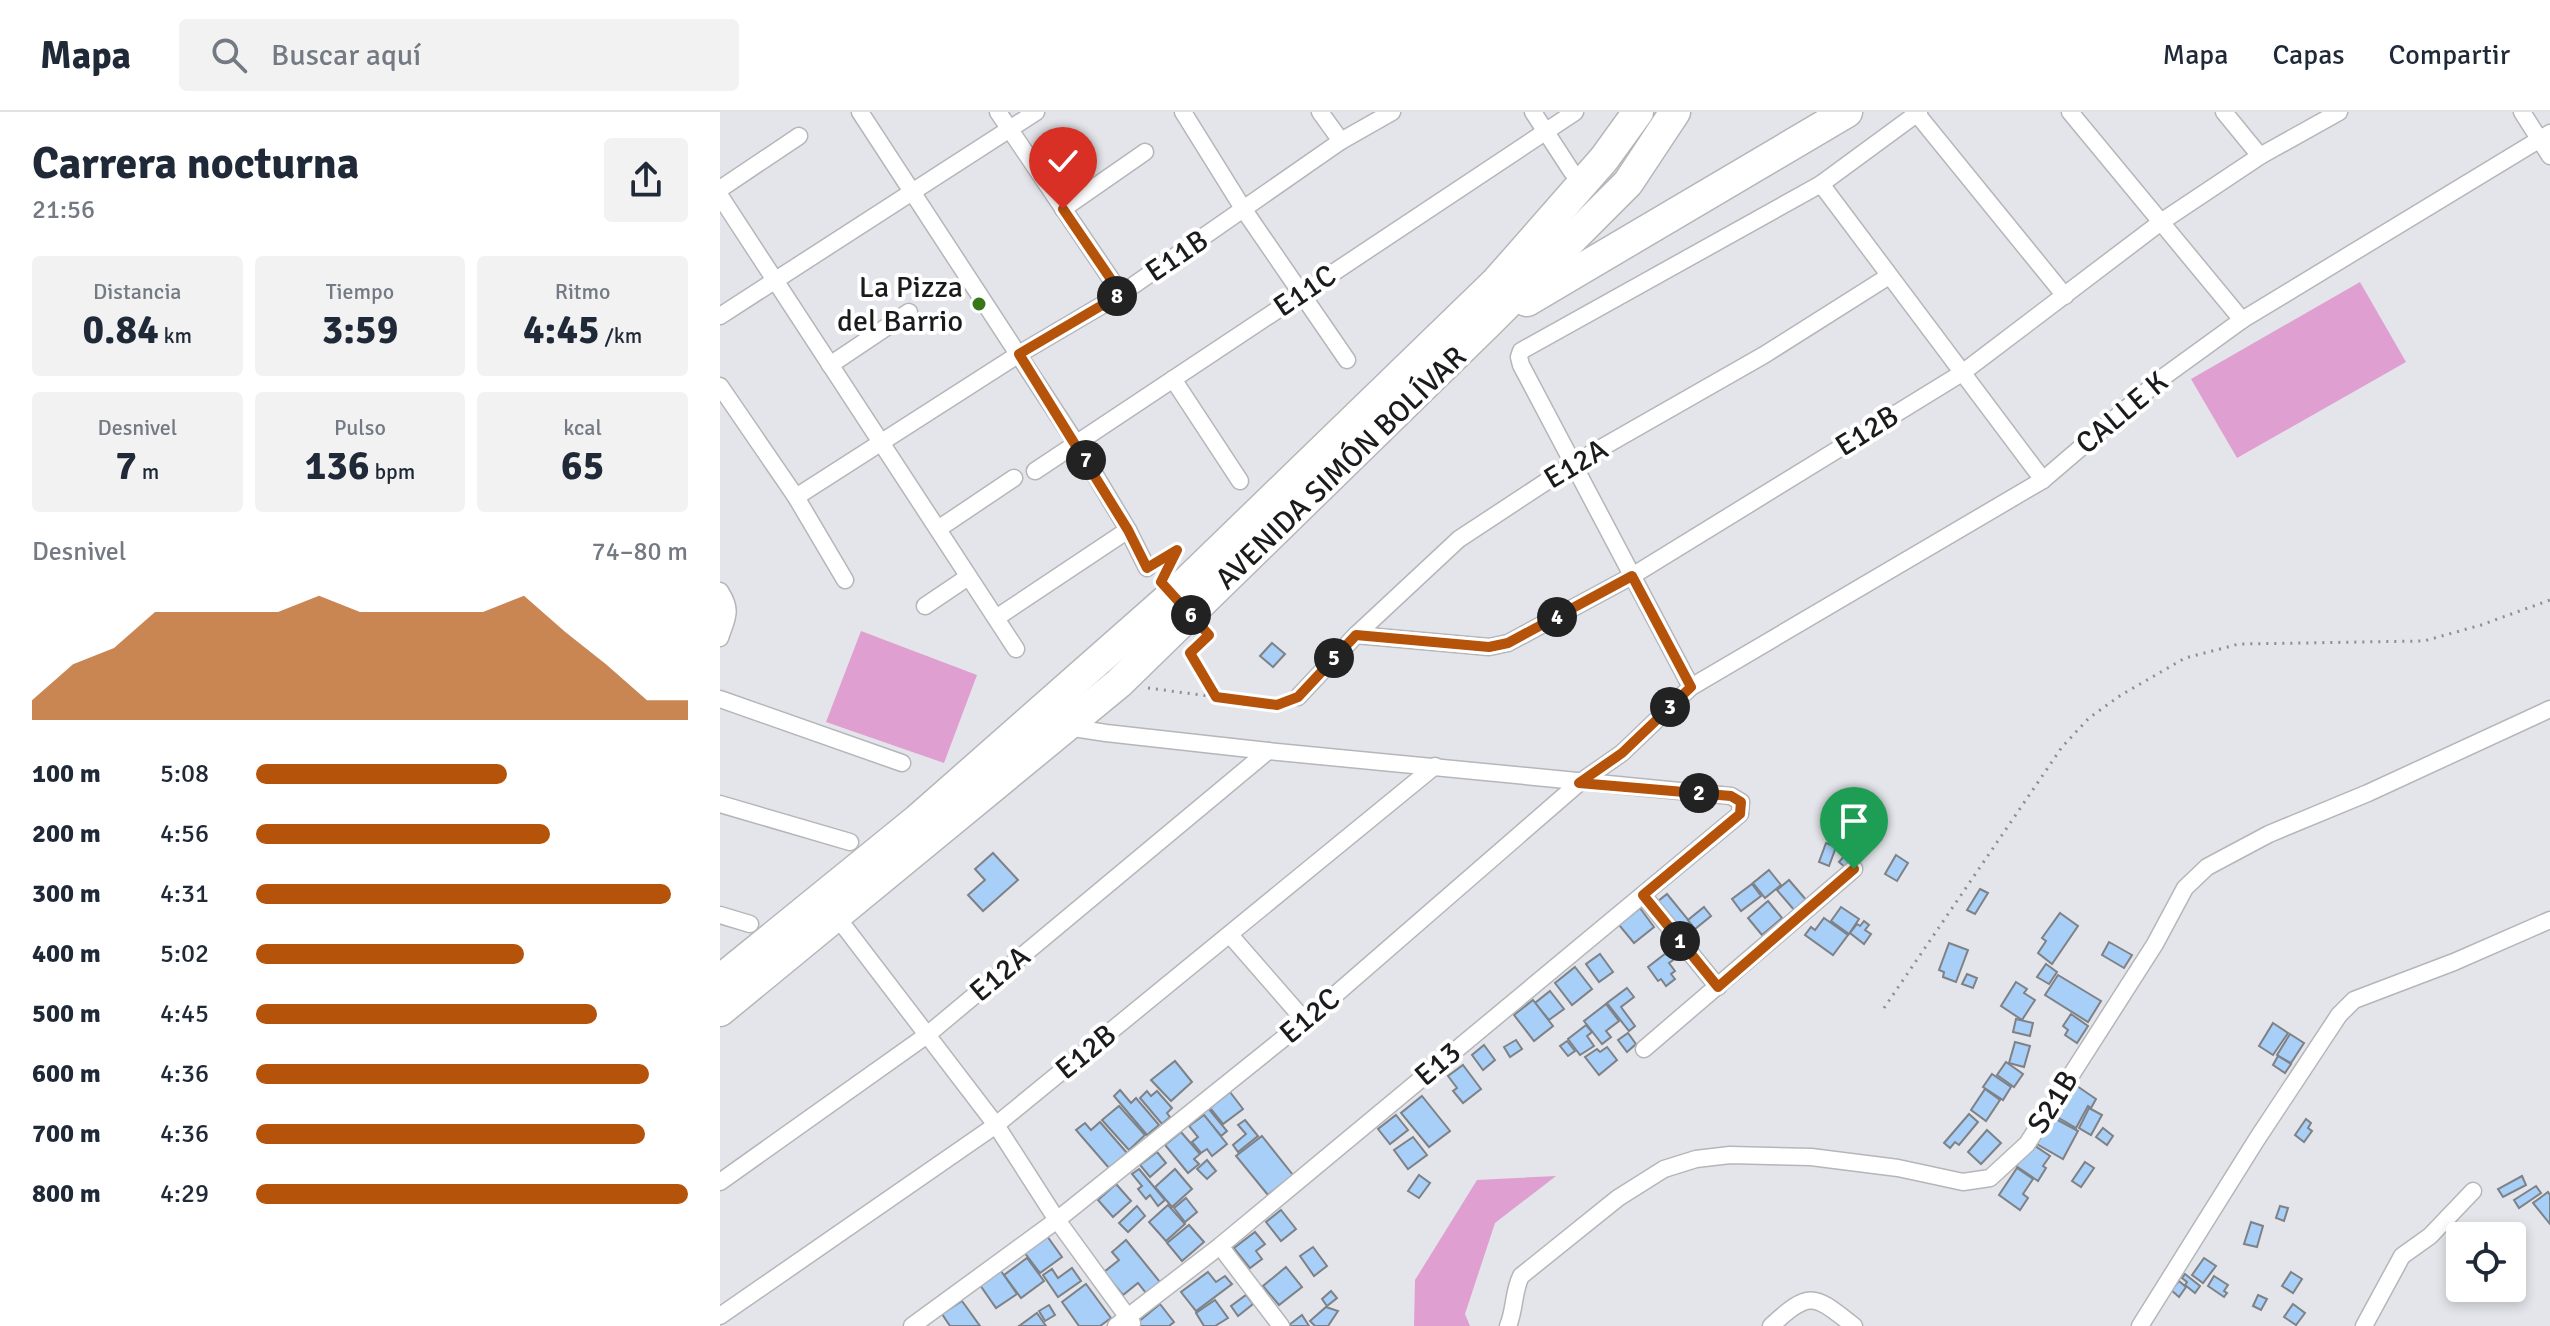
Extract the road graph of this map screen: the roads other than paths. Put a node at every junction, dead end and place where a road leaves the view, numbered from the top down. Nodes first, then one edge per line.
1 (860, 112) edge
2 (998, 112) edge
3 (1036, 112) edge
4 (1183, 112) edge
5 (1320, 112) edge
6 (1392, 112) edge
7 (1533, 112) edge
8 (1575, 112) edge
9 (1847, 112) edge
10 (2070, 112) edge
11 (2224, 112) edge
12 (2339, 112) edge
13 (2522, 112) edge
14 (1918, 113) edge
15 (1630, 116) edge
16 (1669, 121) edge
17 (1010, 131) junction
18 (1546, 132) junction
19 (799, 136) dead end
20 (2545, 137) edge
21 (1341, 141) junction
22 (1145, 152) dead end
23 (2260, 156) junction
24 (2550, 156) edge
25 (1572, 172) dead end
26 (1821, 184) junction
27 (720, 189) edge
28 (912, 192) junction
29 (720, 196) edge
30 (1063, 209) junction
31 (1244, 210) junction
32 (2161, 222) junction
33 (1889, 276) junction
34 (774, 279) junction
35 (1302, 293) junction
36 (1121, 294) junction
37 (2065, 296) junction
38 (909, 312) dead end
39 (720, 316) edge
40 (2242, 320) junction
41 (1487, 324) junction
42 (1019, 354) junction
43 (1347, 360) dead end
44 (830, 365) junction
45 (1962, 373) junction
46 (1173, 379) junction
47 (720, 386) edge
48 (1076, 443) junction
49 (882, 444) junction
50 (1573, 464) junction
51 (1035, 471) dead end
52 (1014, 478) dead end
53 (2043, 480) junction
54 (1240, 481) dead end
55 (796, 497) junction
56 (938, 529) junction
57 (1128, 530) junction
58 (1147, 568) road end
59 (1632, 576) junction
60 (968, 577) junction
61 (845, 580) dead end
62 (720, 591) edge
63 (925, 606) dead end
64 (996, 618) junction
65 (1356, 635) junction
66 (720, 638) edge
67 (1016, 649) dead end
68 (1691, 687) junction
69 (1298, 697) road end
70 (720, 699) edge
71 (2550, 709) edge
72 (1066, 727) junction
73 (1268, 751) junction
74 (902, 763) dead end
75 (1435, 766) junction
76 (1579, 783) junction
77 (720, 804) edge
78 (850, 842) dead end
79 (1854, 869) dead end
80 (1643, 895) junction
81 (720, 915) edge
82 (837, 917) junction
83 (2550, 920) edge
84 (750, 924) dead end
85 (1230, 935) junction
86 (720, 980) edge
87 (1718, 987) junction
88 (720, 1011) edge
89 (1305, 1021) junction
90 (927, 1035) junction
91 (1644, 1049) dead end
92 (996, 1125) junction
93 (720, 1182) edge
94 (2473, 1191) dead end
95 (1057, 1220) junction
96 (1220, 1246) junction
97 (720, 1316) edge
98 (1126, 1323) edge
99 (912, 1326) edge
100 (1281, 1326) edge
101 (1508, 1326) edge
102 (1771, 1326) edge
103 (1854, 1326) edge
104 (2140, 1326) edge
105 (2364, 1326) edge

1 - 28 street
2 - 17 street
3 - 17 street
4 - 31 street
5 - 21 street
6 - 21 street, E11B
7 - 18 street
8 - 18 street, E11C
9 - 41 highway
10 - 32 street
11 - 23 street
12 - 23 street, E12B
13 - 20 street
14 - 26 street
14 - 37 street
15 - 86 highway, AVENIDA SIMÓN BOLÍVAR
16 - 41 highway, AVENIDA SIMÓN BOLÍVAR
17 - 28 street
17 - 30 street
18 - 25 street
18 - 35 street, E11C
19 - 27 street
20 - 24 street
20 - 40 street, CALLE K
21 - 31 street, E11B
22 - 30 street
23 - 32 street, E12B
26 - 33 street
26 - 50 street
28 - 34 street
28 - 42 street
29 - 34 street
30 - 36 street
31 - 35 street
31 - 36 street, E11B
32 - 37 street, E12B
32 - 40 street
33 - 45 street
33 - 50 street, E12A
34 - 39 street
34 - 44 street
35 - 43 street
35 - 46 street, E11C
36 - 42 street, E11B
37 - 45 street, E12B
38 - 44 street
40 - 53 street, CALLE K
41 - 72 highway, AVENIDA SIMÓN BOLÍVAR
42 - 48 street
42 - 49 street, E11B
44 - 49 street
45 - 53 street
45 - 59 street, E12B
46 - 48 street, E11C
46 - 54 street
47 - 55 street
48 - 51 street, E11C
48 - 57 street
49 - 55 street, E11B
49 - 56 street
50 - 59 street
50 - 65 street, E12A
52 - 56 street
53 - 68 street, CALLE K
55 - 61 street
56 - 60 street
57 - 58 street
57 - 64 street
59 - 65 street, E12B
59 - 68 street
60 - 63 street
60 - 64 street
62 - 66 street
64 - 67 street
65 - 69 street, E12A
68 - 76 street, E12C
70 - 74 street
71 - 101 street, S21B
72 - 73 street
72 - 82 highway, AVENIDA SIMÓN BOLÍVAR
73 - 75 street
73 - 90 street, E12A
75 - 76 street
75 - 85 street, E12B
76 - 80 street, E13
76 - 89 street, E12C
77 - 78 street
79 - 87 street
80 - 87 street
80 - 96 street, E13
81 - 84 street
82 - 88 highway, AVENIDA SIMÓN BOLÍVAR
82 - 90 street
83 - 104 street
85 - 89 street
85 - 92 street, E12B
87 - 91 street
89 - 95 street, E12C
90 - 92 street
90 - 93 street, E12A
92 - 95 street
92 - 97 street, E12B
94 - 105 street
95 - 98 street
95 - 99 street, E12C
96 - 98 street, E13
96 - 100 street
102 - 103 street

